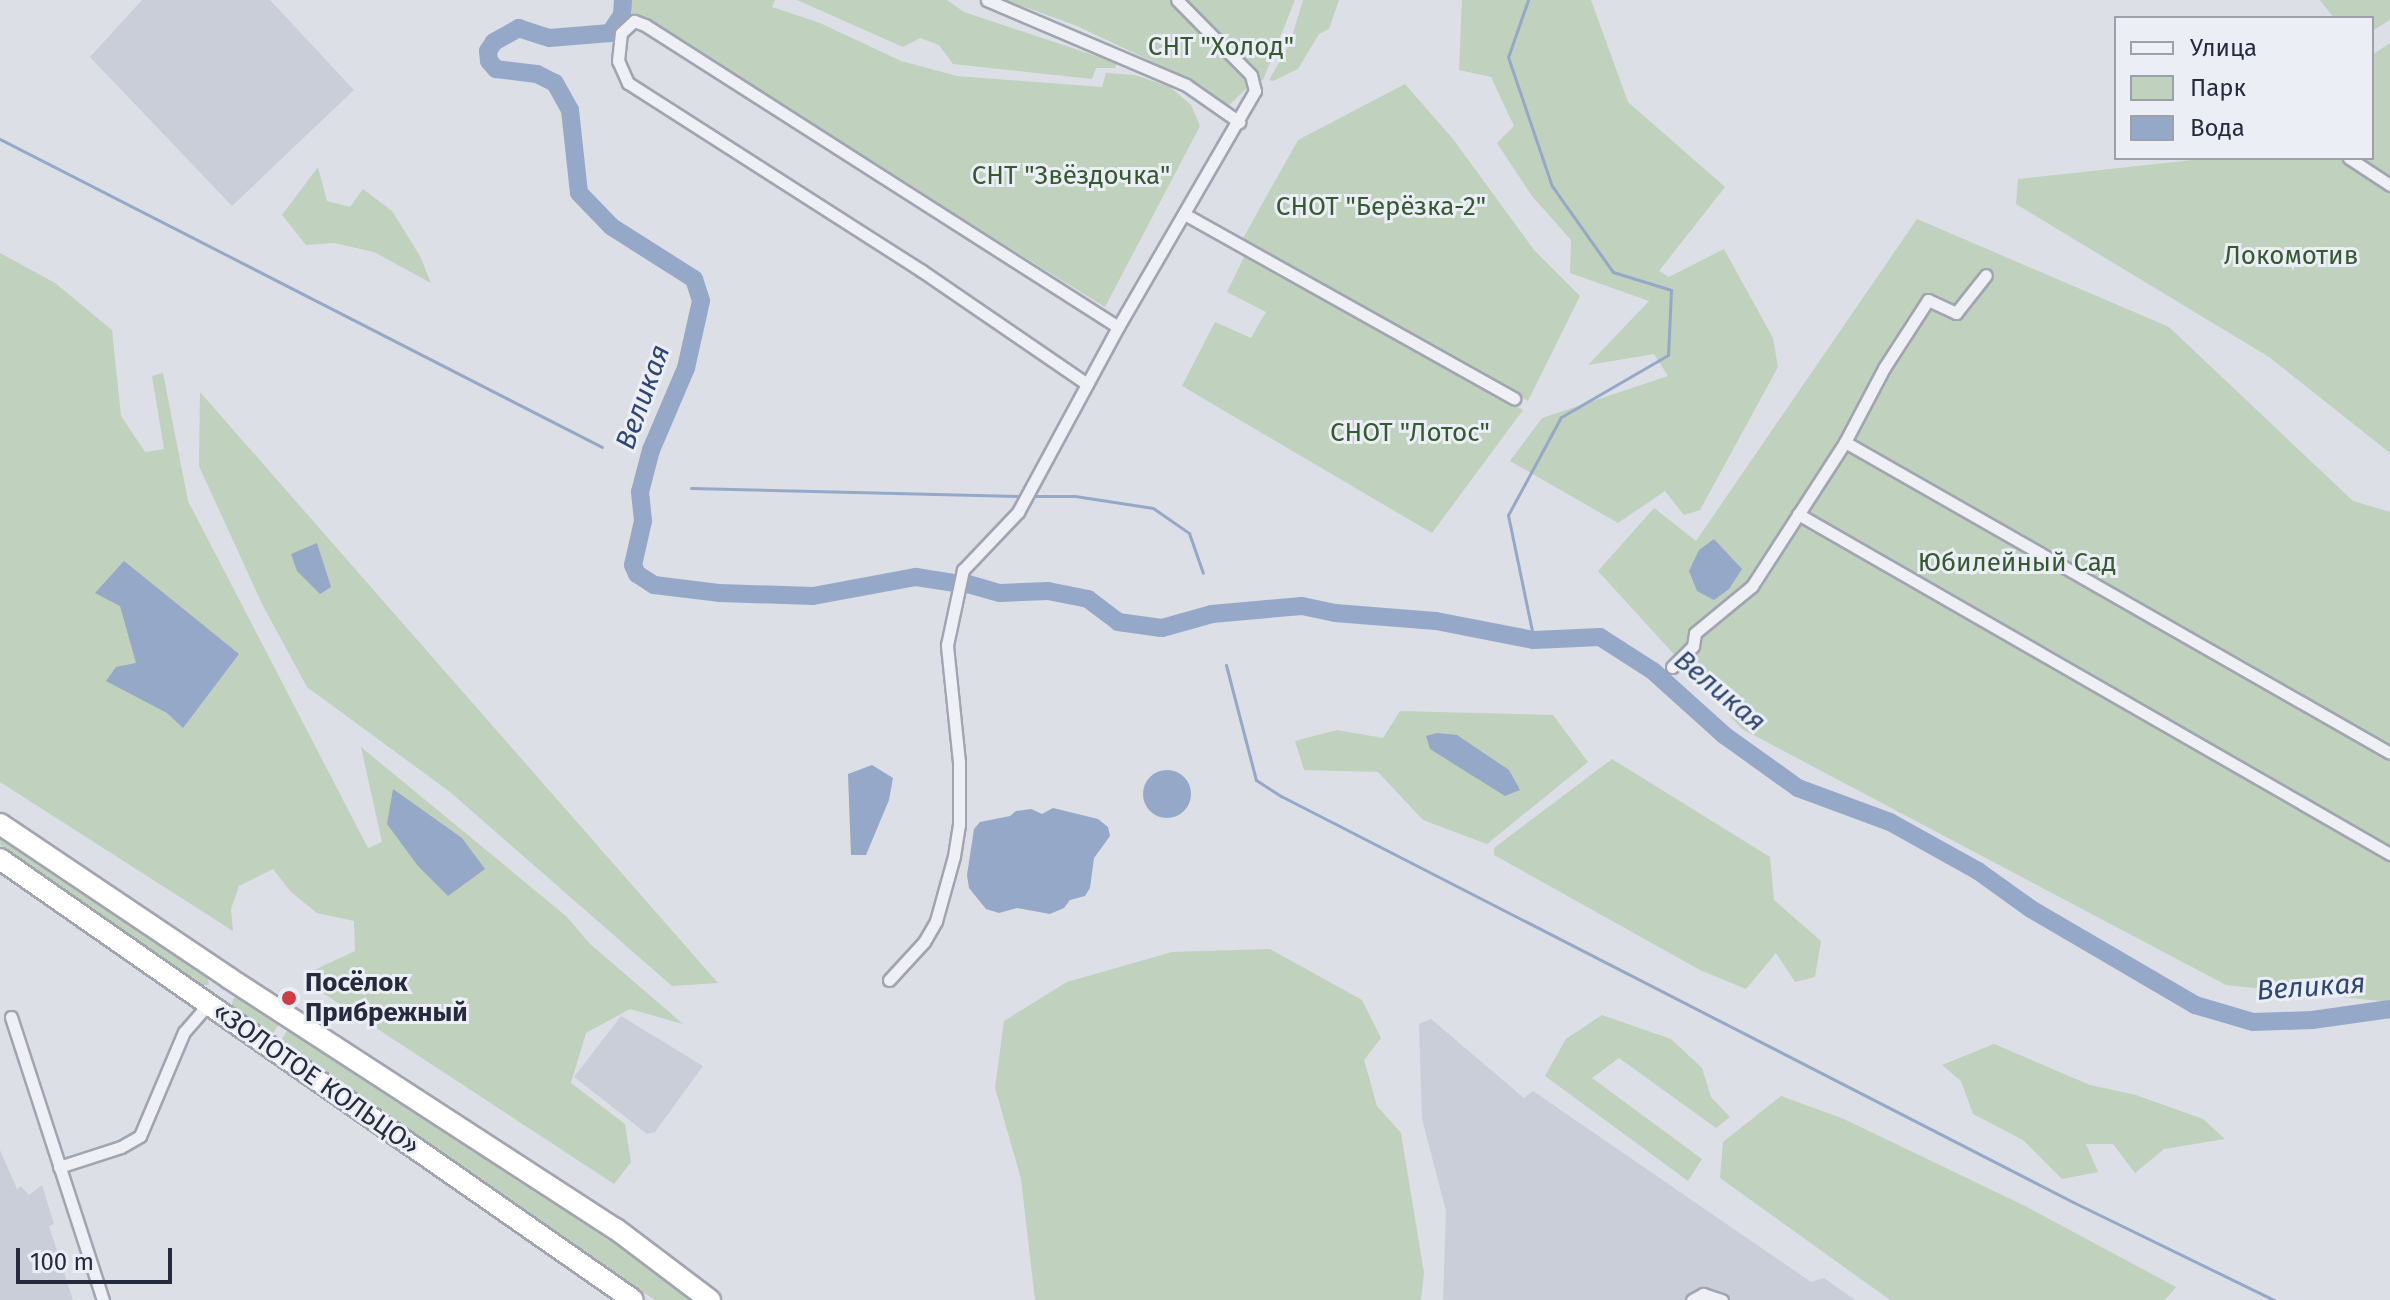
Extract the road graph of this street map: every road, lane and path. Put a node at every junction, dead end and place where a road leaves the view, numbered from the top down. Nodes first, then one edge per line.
1 (987, 0) edge
2 (1177, 0) edge
3 (1239, 122) junction
4 (2352, 160) edge
5 (2390, 185) edge
6 (1186, 215) junction
7 (1986, 275) dead end
8 (1118, 327) junction
9 (1087, 384) junction
10 (1514, 398) dead end
11 (1845, 442) junction
12 (1798, 514) junction
13 (1672, 667) dead end
14 (2390, 753) edge
15 (0, 824) edge
16 (2390, 854) edge
17 (0, 859) edge
18 (229, 978) junction
19 (889, 980) dead end
20 (208, 1004) junction
21 (11, 1017) dead end
22 (59, 1167) junction
23 (103, 1300) edge
24 (633, 1300) edge
25 (710, 1300) edge
26 (1692, 1300) edge
27 (1722, 1300) edge

1 - 3 street
2 - 3 street
3 - 6 street
4 - 5 street
6 - 8 street
6 - 10 street
7 - 11 street
8 - 9 street
8 - 9 street
9 - 19 street
11 - 12 street
11 - 14 street
12 - 13 street
12 - 16 street
15 - 18 highway, «ЗОЛОТОЕ КОЛЬЦО»
17 - 20 highway, «ЗОЛОТОЕ КОЛЬЦО»
18 - 20 highway
18 - 25 highway, «ЗОЛОТОЕ КОЛЬЦО»
20 - 22 street
20 - 24 highway, «ЗОЛОТОЕ КОЛЬЦО»
21 - 22 street
22 - 23 street
26 - 27 street

